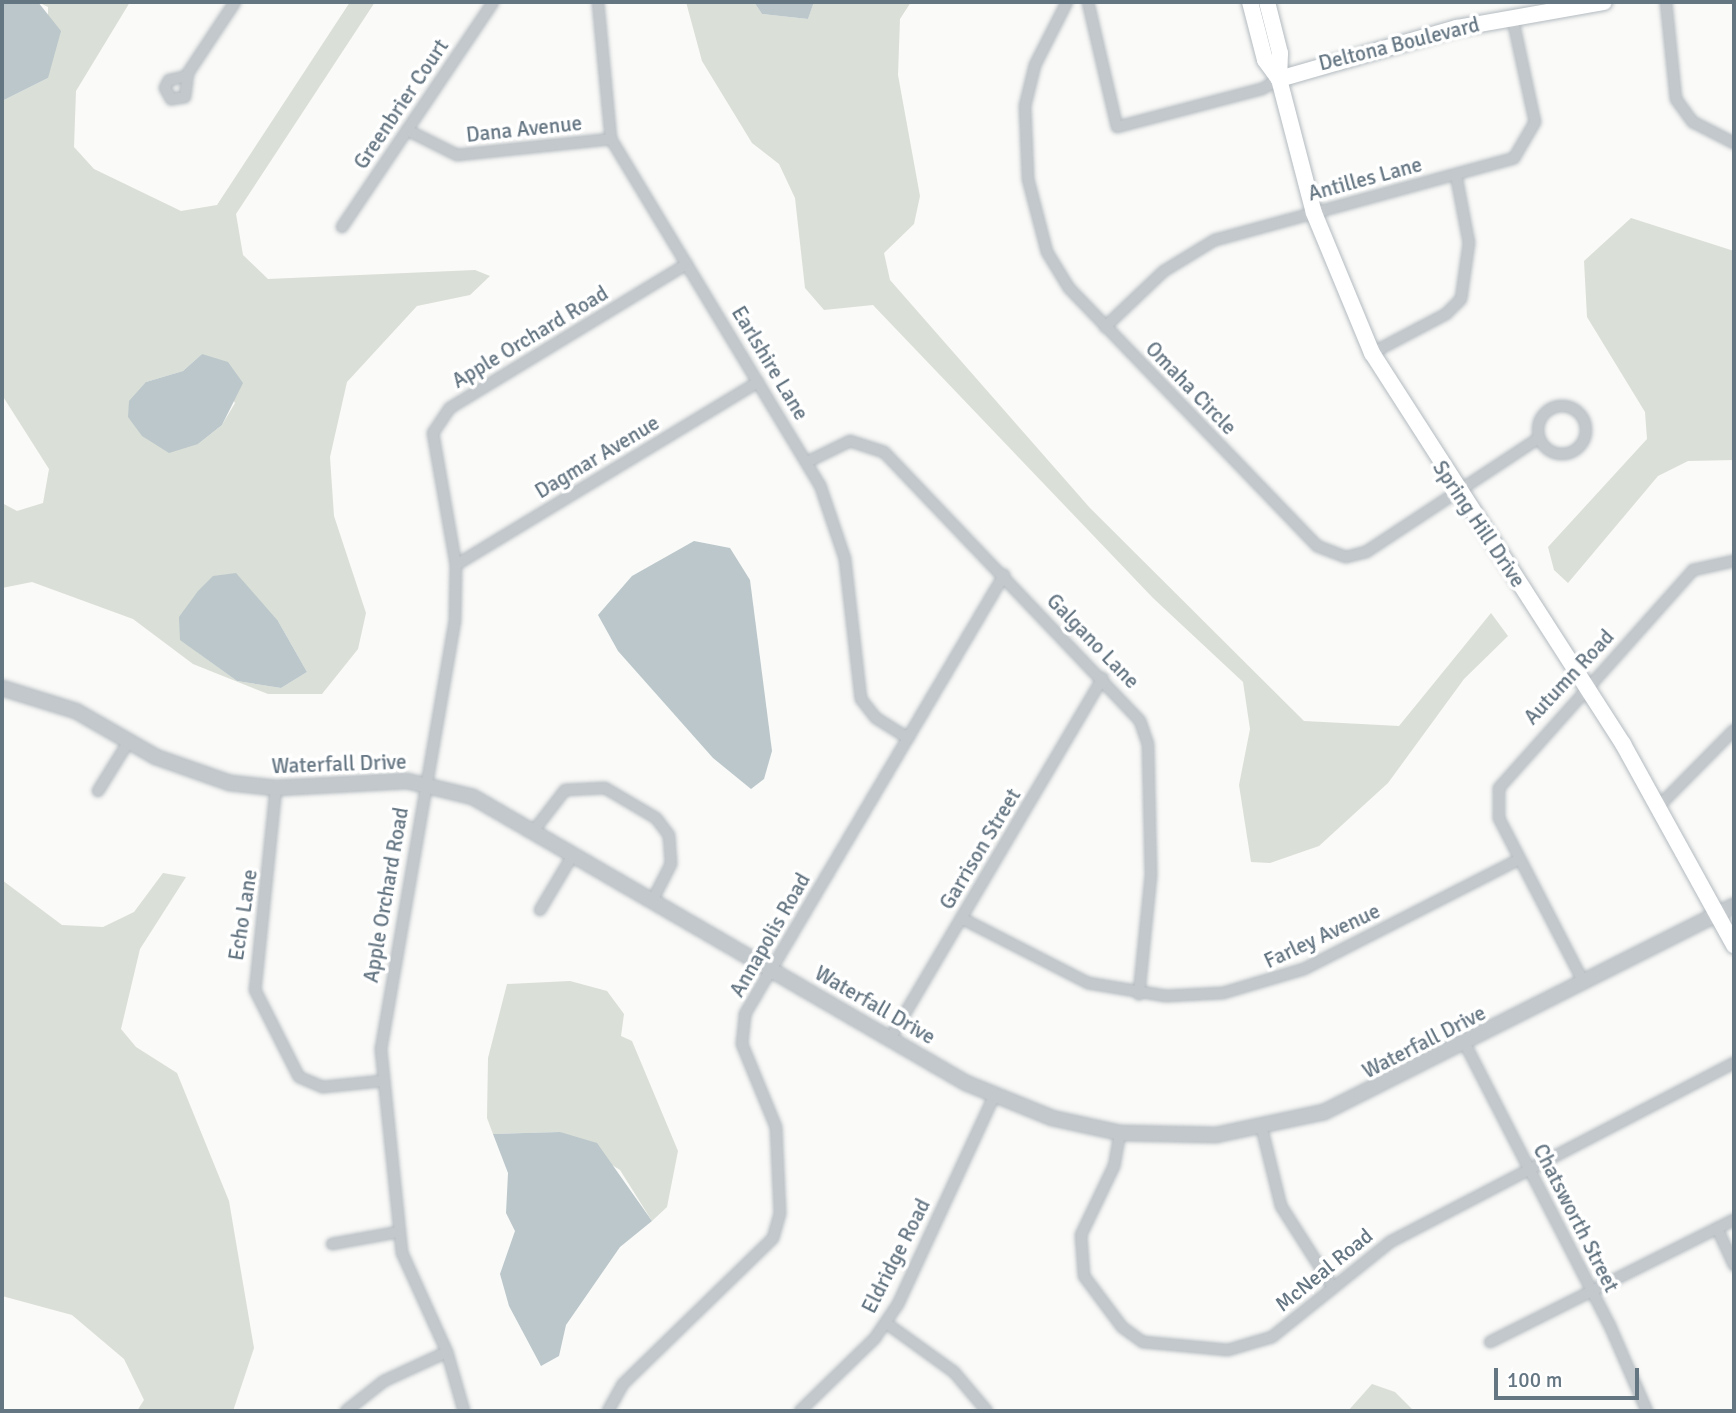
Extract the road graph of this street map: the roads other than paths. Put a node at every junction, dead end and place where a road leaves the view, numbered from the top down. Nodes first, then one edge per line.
1 (235, 2) edge
2 (493, 2) edge
3 (598, 2) edge
4 (1067, 2) edge
5 (1088, 2) edge
6 (1250, 2) edge
7 (1267, 2) edge
8 (1604, 2) edge
9 (1666, 2) edge
10 (1512, 16) junction
11 (187, 76) dead end
12 (1279, 79) junction
13 (407, 130) junction
14 (611, 139) junction
15 (1734, 143) edge
16 (1456, 175) junction
17 (1314, 213) junction
18 (342, 227) dead end
19 (687, 264) junction
20 (1105, 327) junction
21 (1372, 353) junction
22 (758, 382) junction
23 (1539, 438) junction
24 (807, 462) junction
25 (1458, 492) junction
26 (1734, 561) edge
27 (456, 565) junction
28 (1003, 575) junction
29 (1103, 678) junction
30 (1587, 687) junction
31 (2, 688) edge
32 (1734, 730) edge
33 (908, 737) junction
34 (129, 741) junction
35 (426, 784) junction
36 (276, 788) junction
37 (98, 791) dead end
38 (1660, 805) junction
39 (535, 829) junction
40 (574, 853) junction
41 (1520, 859) junction
42 (653, 899) junction
43 (1734, 906) edge
44 (540, 910) dead end
45 (1718, 914) junction
46 (961, 918) junction
47 (1734, 945) edge
48 (772, 969) junction
49 (1584, 983) junction
50 (1139, 994) junction
51 (890, 1039) junction
52 (1465, 1044) junction
53 (1734, 1063) edge
54 (382, 1082) junction
55 (993, 1096) junction
56 (1262, 1129) junction
57 (1120, 1133) junction
58 (1530, 1170) junction
59 (1734, 1220) edge
60 (1717, 1228) junction
61 (398, 1232) junction
62 (332, 1244) dead end
63 (1734, 1265) edge
64 (1332, 1286) junction
65 (1592, 1292) junction
66 (886, 1323) junction
67 (1490, 1342) dead end
68 (447, 1353) junction
69 (812, 1407) edge
70 (346, 1411) edge
71 (464, 1411) edge
72 (608, 1411) edge
73 (800, 1411) edge
74 (987, 1411) edge
75 (1647, 1411) edge

1 - 11 street
2 - 13 street, Greenbrier Court
3 - 14 street, Earlshire Lane
4 - 20 street, Omaha Circle
5 - 12 street
6 - 12 main road, Spring Hill Drive
7 - 12 main road, Spring Hill Drive
8 - 10 main road, Deltona Boulevard
9 - 15 street
10 - 12 main road, Deltona Boulevard
10 - 16 street, Antilles Lane
12 - 17 main road, Spring Hill Drive
13 - 14 street, Dana Avenue
13 - 18 street, Greenbrier Court
14 - 19 street, Earlshire Lane
16 - 17 street, Antilles Lane
16 - 21 street
17 - 20 street, Antilles Lane
17 - 21 main road, Spring Hill Drive
19 - 22 street, Earlshire Lane
19 - 27 street, Apple Orchard Road
20 - 25 street, Omaha Circle
21 - 25 main road, Spring Hill Drive
22 - 24 street, Earlshire Lane
22 - 27 street, Dagmar Avenue
23 - 23 street
23 - 25 street, Omaha Circle
24 - 28 street, Galgano Lane
24 - 33 street, Earlshire Lane
25 - 30 main road, Spring Hill Drive
26 - 30 street, Autumn Road
27 - 35 street, Apple Orchard Road
28 - 29 street, Galgano Lane
28 - 33 street, Annapolis Road
29 - 46 street, Garrison Street
29 - 50 street, Galgano Lane
30 - 38 main road, Spring Hill Drive
30 - 41 street, Autumn Road
31 - 34 street, Waterfall Drive
32 - 38 street
33 - 48 street, Annapolis Road
34 - 36 street, Waterfall Drive
34 - 37 street
35 - 36 street, Waterfall Drive
35 - 39 street, Waterfall Drive
35 - 54 street, Apple Orchard Road
36 - 54 street, Echo Lane
38 - 45 main road, Spring Hill Drive
39 - 40 street, Waterfall Drive
39 - 42 street
40 - 42 street, Waterfall Drive
40 - 44 street
41 - 49 street
41 - 50 street, Farley Avenue
42 - 48 street, Waterfall Drive
43 - 45 street, Waterfall Drive
45 - 47 main road, Spring Hill Drive
45 - 49 street, Waterfall Drive
46 - 50 street, Farley Avenue
46 - 51 street, Garrison Street
48 - 51 street, Waterfall Drive
48 - 72 street, Annapolis Road
49 - 52 street, Waterfall Drive
51 - 55 street, Waterfall Drive
52 - 56 street, Waterfall Drive
52 - 58 street, Chatsworth Street
53 - 58 street, McNeal Road
54 - 61 street, Apple Orchard Road
55 - 57 street, Waterfall Drive
55 - 66 street, Eldridge Road
56 - 57 street, Waterfall Drive
56 - 64 street
57 - 64 street, McNeal Road
58 - 64 street, McNeal Road
58 - 65 street, Chatsworth Street
59 - 60 street
60 - 63 street
60 - 65 street
61 - 62 street
61 - 68 street, Apple Orchard Road
65 - 67 street
65 - 75 street, Chatsworth Street
66 - 69 street, Eldridge Road
66 - 74 street
68 - 70 street
68 - 71 street, Apple Orchard Road
69 - 73 street, Eldridge Road

